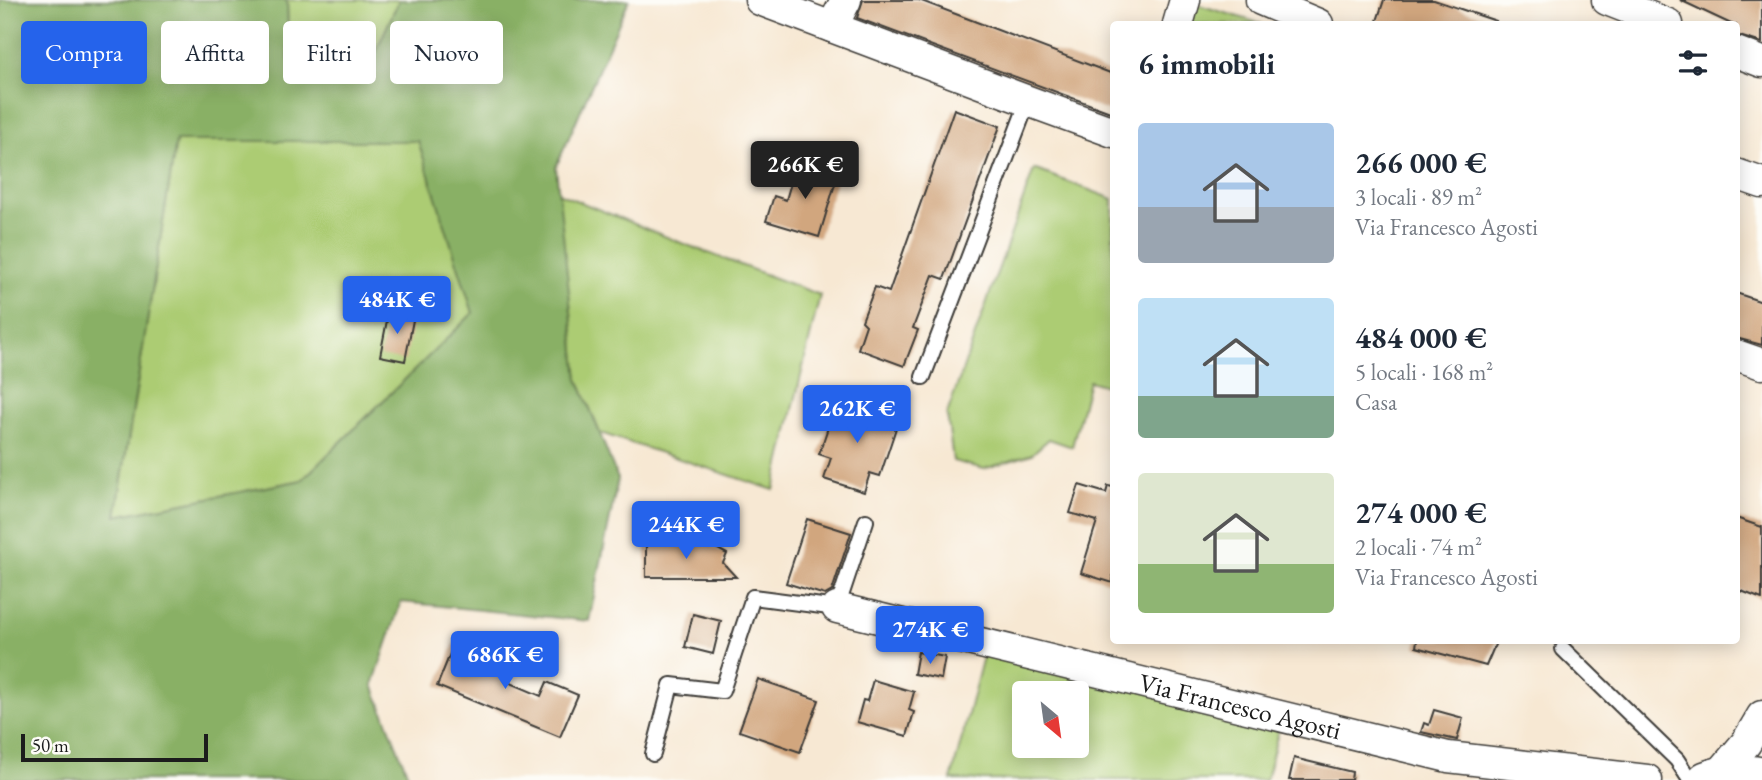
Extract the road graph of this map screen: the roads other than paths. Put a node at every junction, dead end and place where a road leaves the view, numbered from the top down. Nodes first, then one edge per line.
1 (760, 0) edge
2 (846, 0) edge
3 (1185, 0) edge
4 (1261, 0) edge
5 (1607, 0) edge
6 (1179, 21) edge
7 (1311, 21) edge
8 (1660, 21) edge
9 (832, 27) junction
10 (1740, 54) edge
11 (1762, 62) edge
12 (1028, 101) junction
13 (1110, 131) edge
14 (1740, 175) edge
15 (1762, 183) edge
16 (1740, 356) edge
17 (1762, 364) edge
18 (923, 377) dead end
19 (866, 521) dead end
20 (836, 608) junction
21 (1563, 649) dead end
22 (1762, 716) edge
23 (1762, 736) edge
24 (653, 754) dead end
25 (1725, 777) edge
26 (1647, 780) edge

1 - 9 street
2 - 9 street
3 - 6 street
4 - 7 street
5 - 8 street
9 - 12 street
10 - 11 street
12 - 13 street
12 - 18 lane
14 - 15 street
16 - 17 street
19 - 20 lane
20 - 24 lane
20 - 26 street, Via Francesco Agosti
21 - 25 lane
22 - 23 street
22 - 25 street

